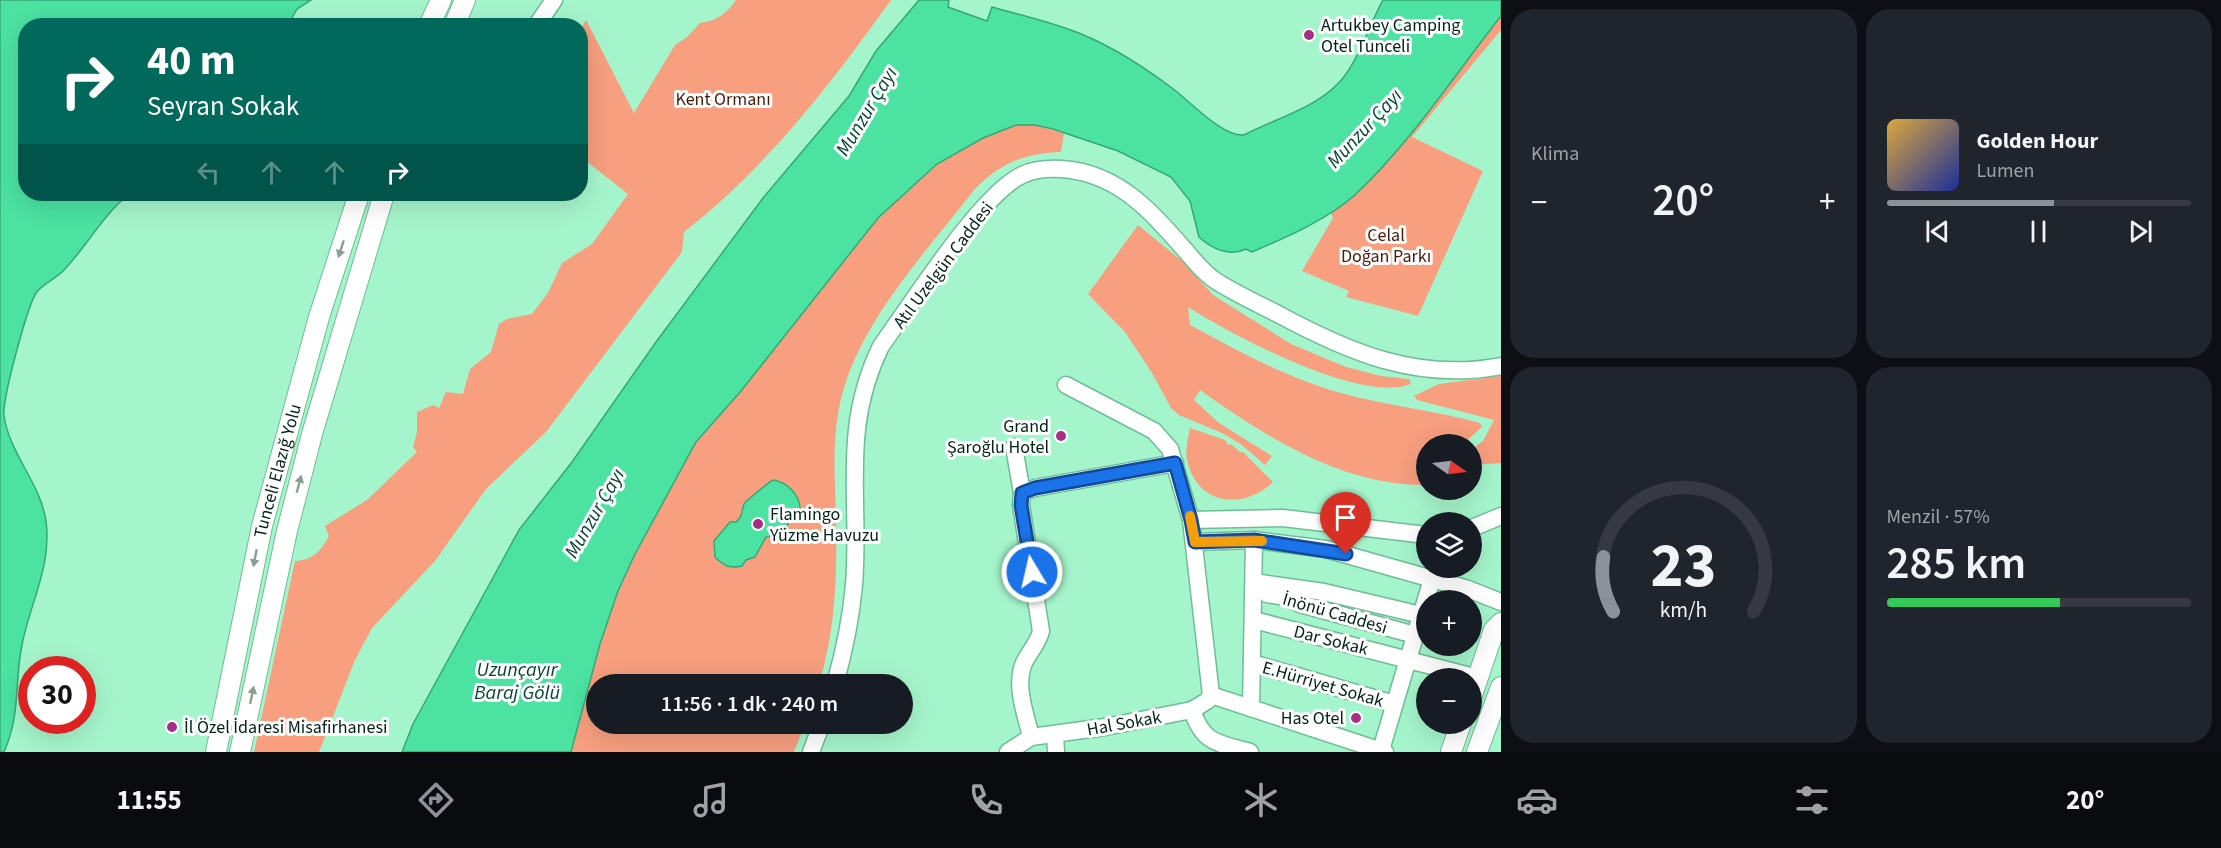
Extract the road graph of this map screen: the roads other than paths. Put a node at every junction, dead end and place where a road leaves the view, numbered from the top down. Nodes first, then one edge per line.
1 (441, 0) edge
2 (465, 0) edge
3 (554, 0) edge
4 (433, 18) edge
5 (457, 18) edge
6 (542, 18) edge
7 (357, 201) edge
8 (382, 201) edge
9 (1501, 366) edge
10 (1066, 385) dead end
11 (1014, 447) dead end
12 (1175, 463) junction
13 (1022, 493) junction
14 (1501, 516) edge
15 (1191, 520) junction
16 (1482, 524) edge
17 (1416, 534) edge
18 (1254, 540) junction
19 (1195, 542) junction
20 (1432, 579) junction
21 (1254, 587) junction
22 (1429, 590) edge
23 (1501, 602) edge
24 (1416, 614) edge
25 (1254, 620) junction
26 (1501, 623) edge
27 (1416, 632) edge
28 (1415, 635) junction
29 (1408, 659) junction
30 (1252, 663) junction
31 (1430, 668) edge
32 (1481, 668) edge
33 (837, 674) edge
34 (1501, 687) edge
35 (1211, 695) junction
36 (1394, 704) junction
37 (1251, 708) junction
38 (1192, 710) junction
39 (818, 734) edge
40 (1457, 734) edge
41 (1031, 738) junction
42 (1055, 744) edge
43 (1383, 751) edge
44 (216, 752) edge
45 (240, 752) edge
46 (811, 752) edge
47 (1008, 752) edge
48 (1250, 752) edge
49 (1451, 752) edge
50 (1478, 752) edge

1 - 4 main road
2 - 5 main road
3 - 6 street
7 -> 44 main road, Tunceli Elazığ Yolu
45 -> 8 main road, Tunceli Elazığ Yolu
9 - 33 street, Atıl Uzelgün Caddesi
10 - 12 street
11 - 13 street
12 - 13 street
12 - 15 street
13 - 41 street
14 - 16 street
15 - 17 street
15 - 19 street
18 - 19 street
18 - 20 street
18 - 21 street, İnönü Caddesi
19 - 35 street
20 - 22 street
20 - 23 street
21 - 24 street, İnönü Caddesi
21 - 25 street, İnönü Caddesi
21 - 28 street, İnönü Caddesi
25 - 29 street, Dar Sokak
25 - 30 street, İnönü Caddesi
26 - 32 main road
27 - 28 street
28 - 29 street
29 - 31 street, Dar Sokak
29 - 36 street
30 - 36 street, E.Hürriyet Sokak
30 - 37 street, İnönü Caddesi
34 - 50 main road
35 - 37 street
35 - 38 street, Hal Sokak
36 - 43 street
37 - 43 street
38 - 42 street, Hal Sokak
38 - 48 street
39 - 46 street
40 - 49 main road
41 - 42 street, Hal Sokak
41 - 47 street

